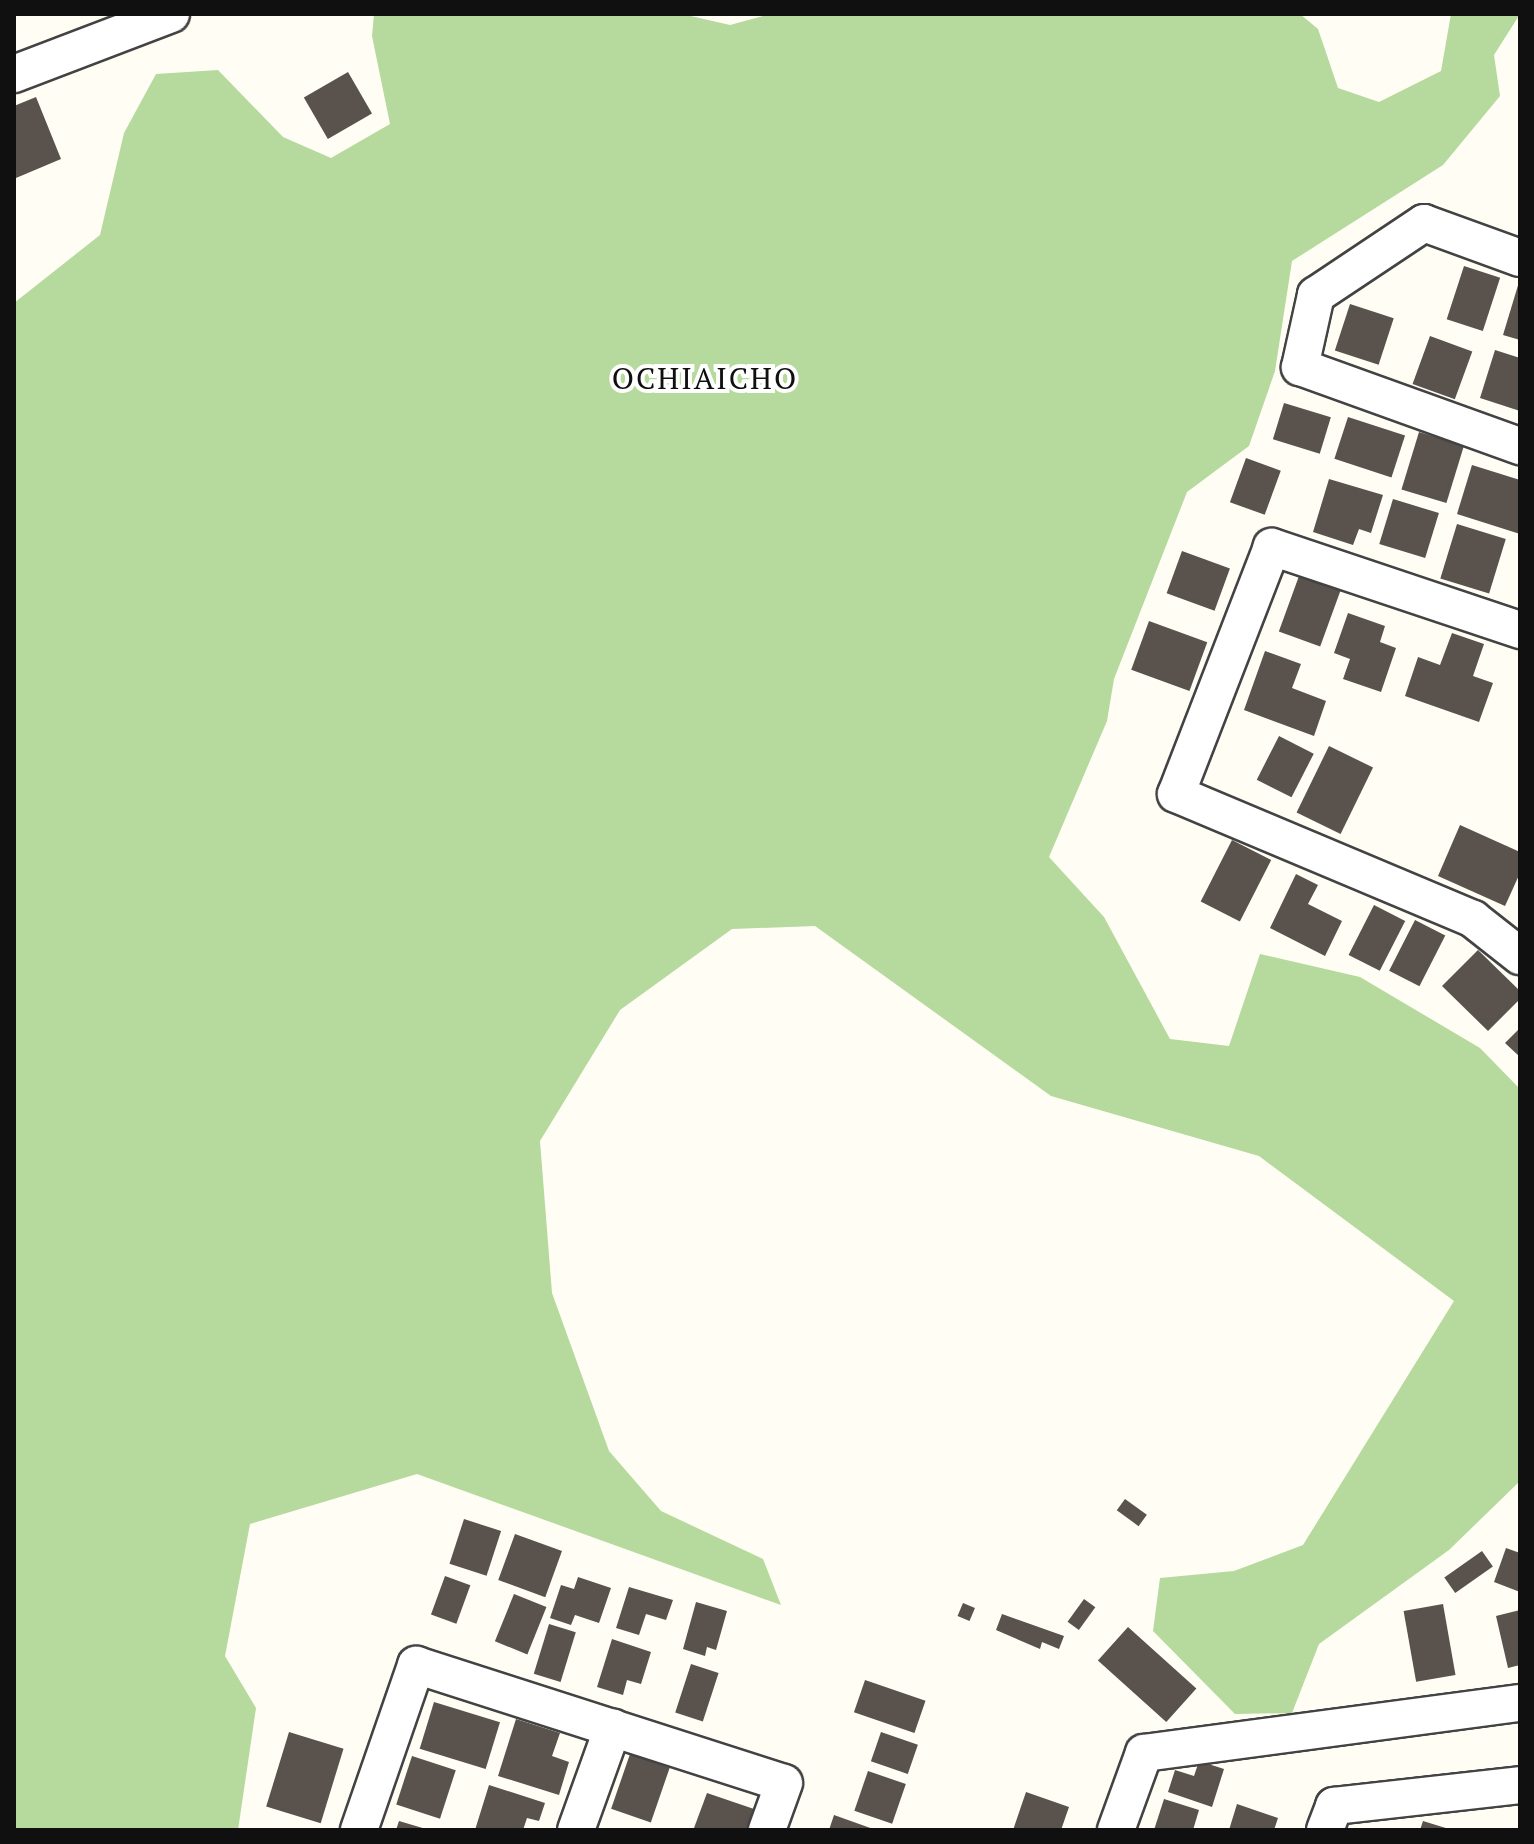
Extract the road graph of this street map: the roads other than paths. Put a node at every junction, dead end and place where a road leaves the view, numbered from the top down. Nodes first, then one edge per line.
1 (171, 14) edge
2 (14, 74) edge
3 (1520, 257) edge
4 (1520, 446) edge
5 (1520, 630) edge
6 (1520, 956) edge
7 (1520, 1703) edge
8 (613, 1727) junction
9 (1520, 1785) edge
10 (359, 1830) edge
11 (576, 1830) edge
12 (767, 1830) edge
13 (1116, 1830) edge
14 (1325, 1830) edge

1 - 2 street
3 - 4 street
5 - 6 street
7 - 13 street
8 - 10 street
8 - 11 street
8 - 12 street
9 - 14 street

